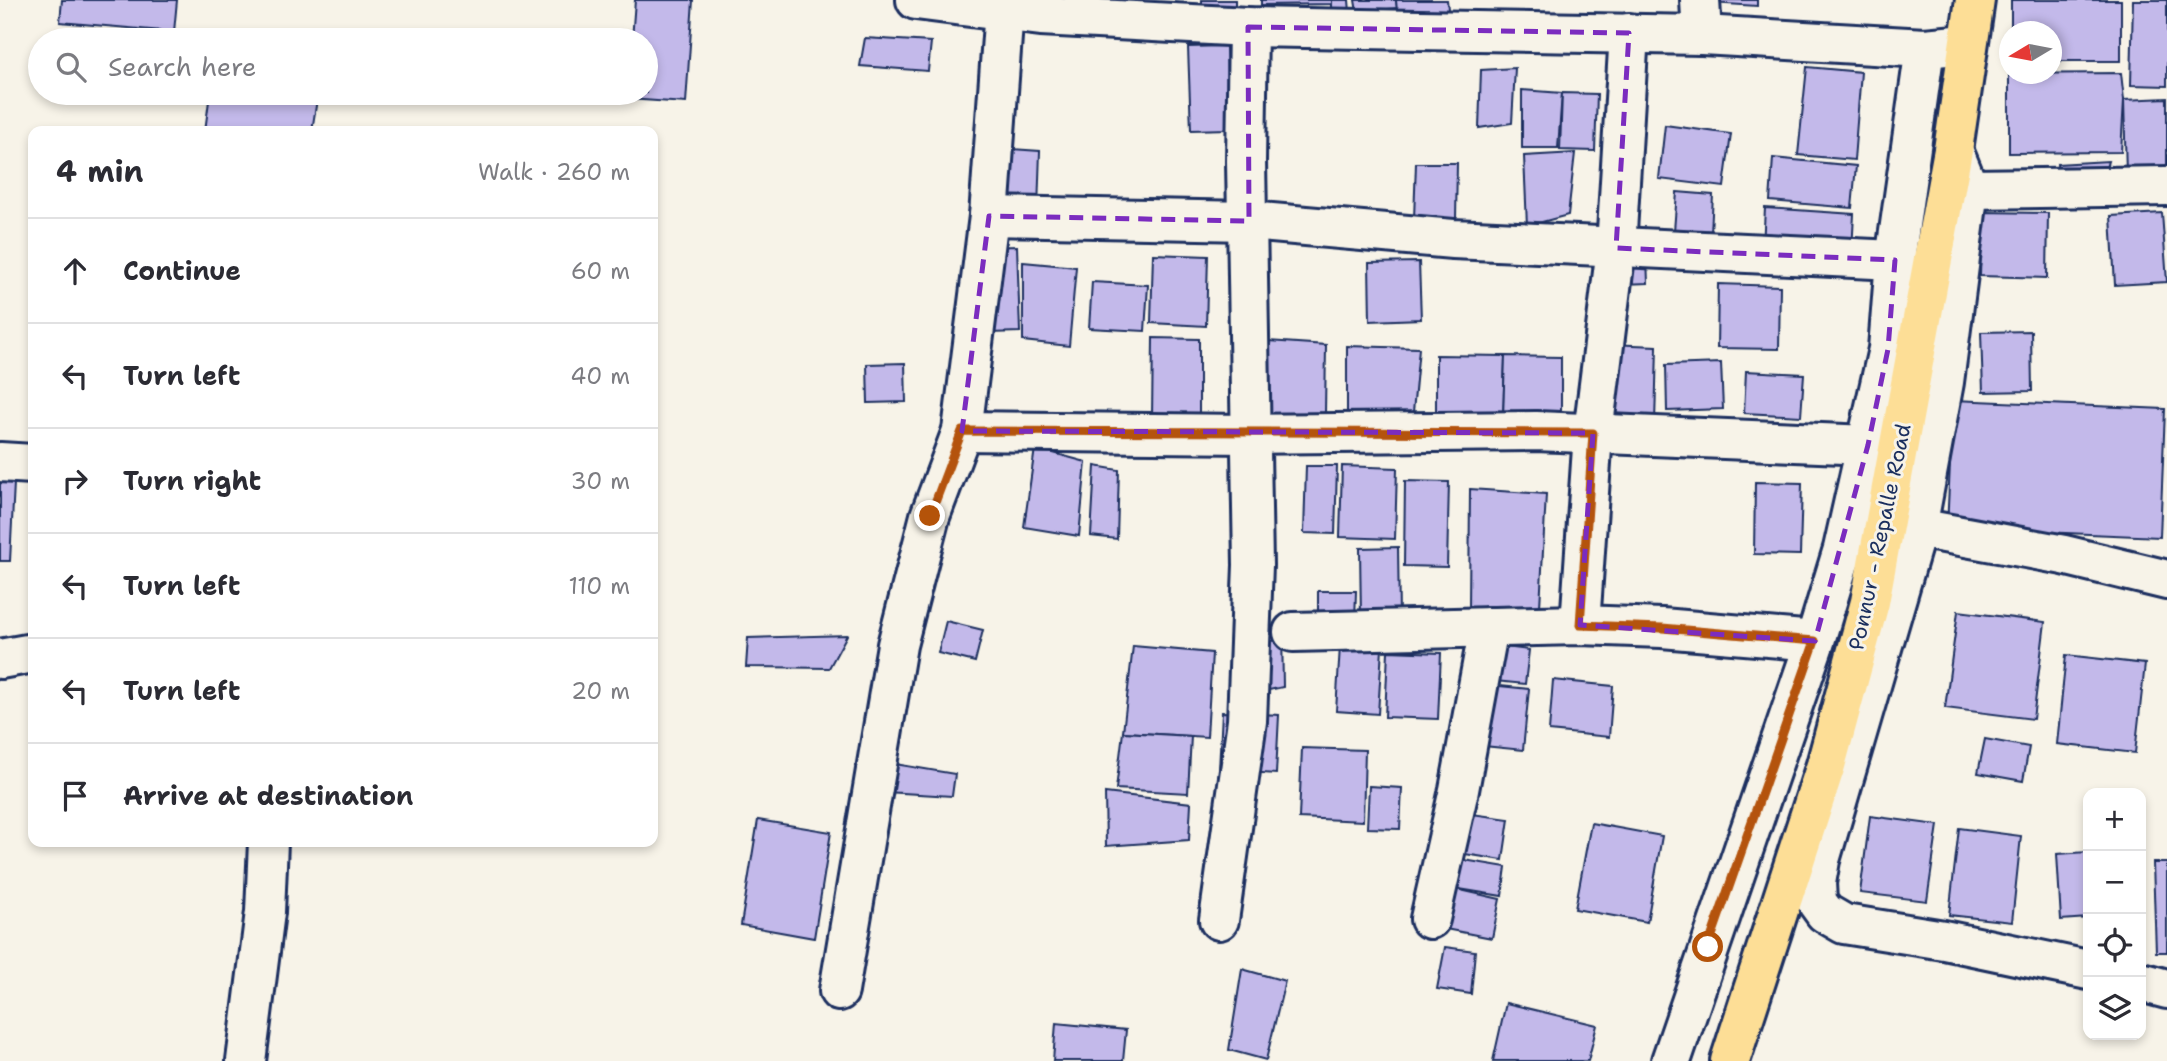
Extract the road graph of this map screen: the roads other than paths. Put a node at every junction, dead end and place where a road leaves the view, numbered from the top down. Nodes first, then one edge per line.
1 (916, 0) edge
2 (1975, 0) edge
3 (1041, 8) edge
4 (1004, 9) junction
5 (1191, 12) edge
6 (1495, 17) edge
7 (1701, 17) edge
8 (1248, 27) junction
9 (1629, 33) junction
10 (1968, 44) junction
11 (1924, 48) junction
12 (1953, 150) junction
13 (2167, 186) edge
14 (1969, 189) junction
15 (989, 216) junction
16 (1249, 221) junction
17 (1616, 248) junction
18 (1895, 260) junction
19 (962, 431) junction
20 (1593, 433) junction
21 (1250, 434) junction
22 (1868, 445) junction
23 (0, 462) edge
24 (28, 464) edge
25 (1917, 528) junction
26 (2167, 580) edge
27 (1580, 625) junction
28 (1489, 627) junction
29 (1293, 632) dead end
30 (1815, 641) junction
31 (28, 654) edge
32 (0, 659) edge
33 (268, 847) edge
34 (1430, 919) dead end
35 (1219, 920) dead end
36 (2083, 969) edge
37 (2146, 983) edge
38 (2167, 989) edge
39 (839, 991) dead end
40 (246, 1061) edge
41 (1671, 1061) edge
42 (1730, 1061) edge

1 - 4 street
2 - 10 main road, Ponnur - Repalle Road
3 - 4 street
3 - 5 street
4 - 15 street
5 - 8 street
6 - 8 street
6 - 9 street
7 - 9 street
7 - 11 street
8 - 16 street
9 - 17 street
10 - 11 street
10 - 12 main road, Ponnur - Repalle Road
11 - 18 street
12 - 14 street
12 - 42 main road, Ponnur - Repalle Road
13 - 14 street
14 - 25 street
15 - 16 street
15 - 19 street
16 - 17 street
16 - 21 street
17 - 18 street
17 - 20 street
18 - 22 street
19 - 21 street
19 - 39 street
20 - 21 street
20 - 22 street
20 - 27 street
21 - 35 street
22 - 30 street
23 - 24 street
25 - 26 street
25 - 36 street
27 - 28 street
27 - 30 street
28 - 29 street
28 - 34 street
30 - 41 street
31 - 32 street
33 - 40 street
37 - 38 street

